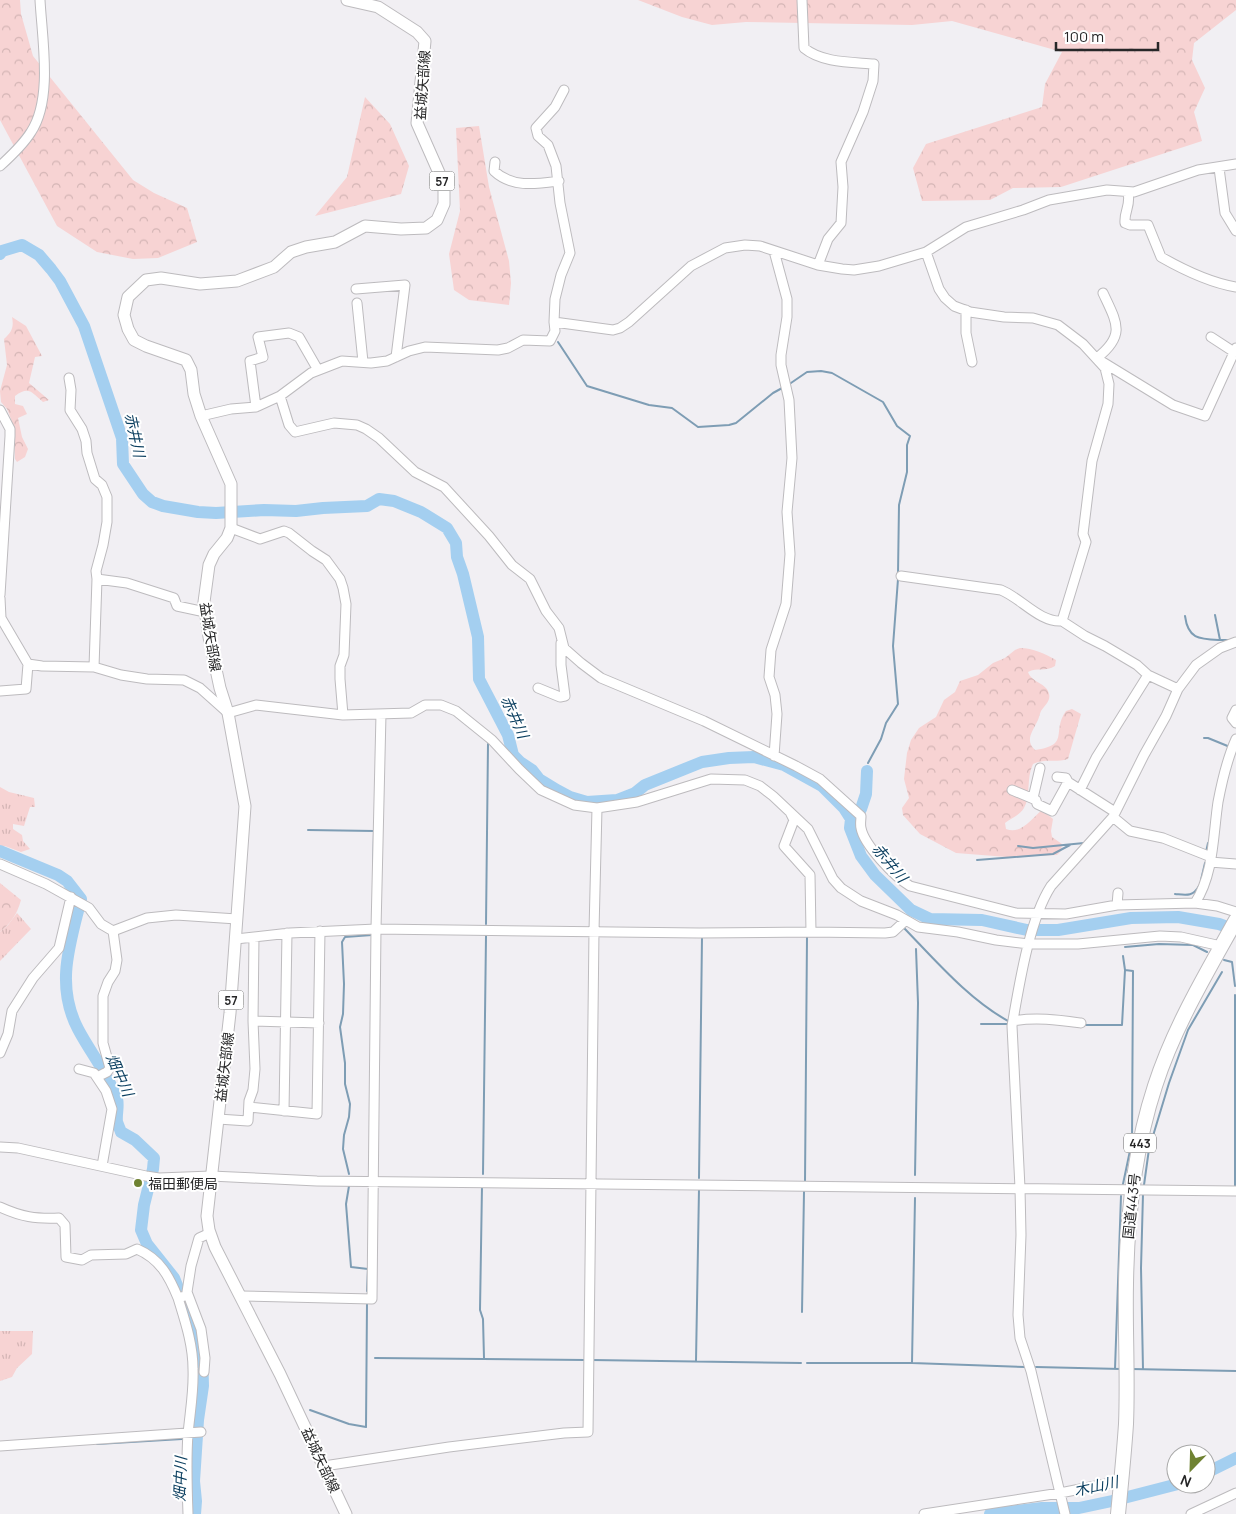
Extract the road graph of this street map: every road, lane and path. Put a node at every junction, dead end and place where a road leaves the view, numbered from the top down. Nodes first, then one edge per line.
1 (40, 0) edge
2 (347, 0) edge
3 (802, 0) edge
4 (564, 90) dead end
5 (495, 162) dead end
6 (1236, 164) edge
7 (0, 166) edge
8 (1219, 168) junction
9 (559, 181) junction
10 (1128, 192) junction
11 (1236, 231) edge
12 (774, 251) junction
13 (926, 252) junction
14 (818, 265) junction
15 (1236, 287) edge
16 (356, 289) dead end
17 (1103, 293) dead end
18 (356, 303) dead end
19 (966, 310) junction
20 (554, 322) junction
21 (1211, 337) dead end
22 (1235, 350) edge
23 (396, 357) junction
24 (1097, 358) junction
25 (363, 362) junction
26 (972, 362) dead end
27 (318, 370) junction
28 (69, 378) dead end
29 (280, 396) junction
30 (256, 407) junction
31 (0, 410) edge
32 (201, 416) junction
33 (4, 423) edge
34 (231, 523) junction
35 (901, 576) dead end
36 (97, 579) junction
37 (0, 597) edge
38 (205, 612) junction
39 (1, 619) edge
40 (1062, 621) junction
41 (560, 638) junction
42 (1236, 642) edge
43 (28, 664) junction
44 (94, 667) junction
45 (1148, 675) junction
46 (538, 688) dead end
47 (1178, 689) junction
48 (0, 691) edge
49 (1236, 710) edge
50 (228, 714) junction
51 (343, 714) junction
52 (381, 714) junction
53 (1236, 723) edge
54 (1236, 739) edge
55 (774, 756) junction
56 (1040, 768) dead end
57 (1057, 777) dead end
58 (1068, 782) junction
59 (1012, 790) dead end
60 (1080, 790) junction
61 (1033, 798) junction
62 (597, 808) junction
63 (788, 809) junction
64 (1114, 814) junction
65 (1210, 859) junction
66 (0, 864) edge
67 (1236, 864) edge
68 (1118, 893) dead end
69 (72, 898) junction
70 (1195, 902) junction
71 (1117, 905) junction
72 (1236, 912) edge
73 (1037, 916) junction
74 (237, 919) junction
75 (906, 920) junction
76 (1236, 920) edge
77 (376, 929) junction
78 (113, 931) junction
79 (320, 931) junction
80 (594, 931) junction
81 (811, 932) junction
82 (287, 933) junction
83 (254, 936) junction
84 (236, 939) junction
85 (1030, 942) junction
86 (1222, 946) junction
87 (253, 1021) junction
88 (1013, 1021) junction
89 (286, 1022) junction
90 (319, 1023) junction
91 (1081, 1023) dead end
92 (0, 1053) edge
93 (80, 1069) dead end
94 (101, 1075) junction
95 (249, 1107) junction
96 (284, 1111) junction
97 (218, 1119) junction
98 (0, 1147) edge
99 (102, 1166) junction
100 (211, 1176) junction
101 (372, 1181) junction
102 (590, 1184) junction
103 (1020, 1188) junction
104 (1132, 1191) junction
105 (1236, 1191) edge
106 (0, 1207) edge
107 (210, 1233) junction
108 (183, 1296) junction
109 (241, 1296) junction
110 (204, 1372) dead end
111 (194, 1433) junction
112 (0, 1446) edge
113 (324, 1466) junction
114 (1121, 1481) junction
115 (1060, 1493) junction
116 (1236, 1494) edge
117 (188, 1514) edge
118 (346, 1514) edge
119 (924, 1514) edge
120 (1066, 1514) edge
121 (1118, 1514) edge
122 (1190, 1514) edge

1 - 7 street
2 - 32 main road, 益城矢部線 / 57
3 - 14 street
4 - 9 street
5 - 9 street
6 - 8 street
8 - 10 street
8 - 11 street
9 - 20 street
10 - 13 street
10 - 15 street
12 - 14 street
12 - 20 street
12 - 55 street
13 - 14 street
13 - 19 street
16 - 23 street
17 - 24 street
18 - 25 street
19 - 24 street
19 - 26 street
20 - 23 street
21 - 22 street
22 - 24 street
23 - 25 street
24 - 40 street
25 - 27 street
27 - 29 street
27 - 30 street
28 - 36 street
29 - 30 street
29 - 41 street
30 - 32 street
31 - 33 street
32 - 34 main road, 益城矢部線 / 57
33 - 37 street
34 - 38 main road, 益城矢部線 / 57
34 - 51 street
35 - 40 street
36 - 38 street
36 - 44 street
37 - 39 street
38 - 50 main road, 益城矢部線 / 57
39 - 43 street
40 - 45 street
41 - 46 street
41 - 55 street
42 - 47 street
43 - 44 street
43 - 48 street
44 - 50 street
45 - 47 street
45 - 60 street
47 - 64 street
49 - 53 street
50 - 51 street
50 - 74 main road, 益城矢部線 / 57
51 - 52 street
52 - 62 street
52 - 77 street
54 - 65 street
55 - 73 street
56 - 61 street
57 - 58 street
58 - 60 street
58 - 61 street
59 - 61 street
60 - 64 street
62 - 63 street
62 - 80 street
63 - 75 street
63 - 81 street
64 - 65 street
64 - 73 street
65 - 67 street
65 - 70 street
66 - 69 street
68 - 71 street
69 - 78 street
69 - 92 street
70 - 71 street
70 - 72 street
71 - 73 street
73 - 85 street
74 - 78 street
74 - 84 main road, 益城矢部線 / 57
75 - 81 street
75 - 85 street
76 - 86 highway, 国道443号 / 443
77 - 79 street
77 - 80 street
77 - 101 street
78 - 94 street
79 - 82 street
79 - 90 street
80 - 81 street
80 - 102 street
82 - 83 street
82 - 89 street
83 - 84 street
83 - 87 street
84 - 97 main road, 益城矢部線 / 57
85 - 86 street
85 - 88 street
86 - 104 highway, 国道443号 / 443
87 - 89 street
87 - 95 street
88 - 91 street
88 - 103 street
89 - 90 street
89 - 96 street
90 - 96 street
93 - 94 street
94 - 99 street
95 - 96 street
95 - 97 street
97 - 100 main road, 益城矢部線 / 57
98 - 99 street
99 - 100 street
100 - 101 street
100 - 107 main road, 益城矢部線 / 57
101 - 102 street
101 - 109 street
102 - 103 street
102 - 113 street
103 - 104 street
103 - 115 street
104 - 105 street
104 - 114 highway, 国道443号 / 443
106 - 108 street
107 - 108 street
107 - 109 main road, 益城矢部線 / 57
108 - 110 street
108 - 111 street
109 - 113 main road, 益城矢部線 / 57
111 - 112 street
111 - 117 street
113 - 118 main road, 益城矢部線 / 57
114 - 115 street
114 - 121 highway, 国道443号 / 443
115 - 119 street
115 - 120 street
116 - 122 street

